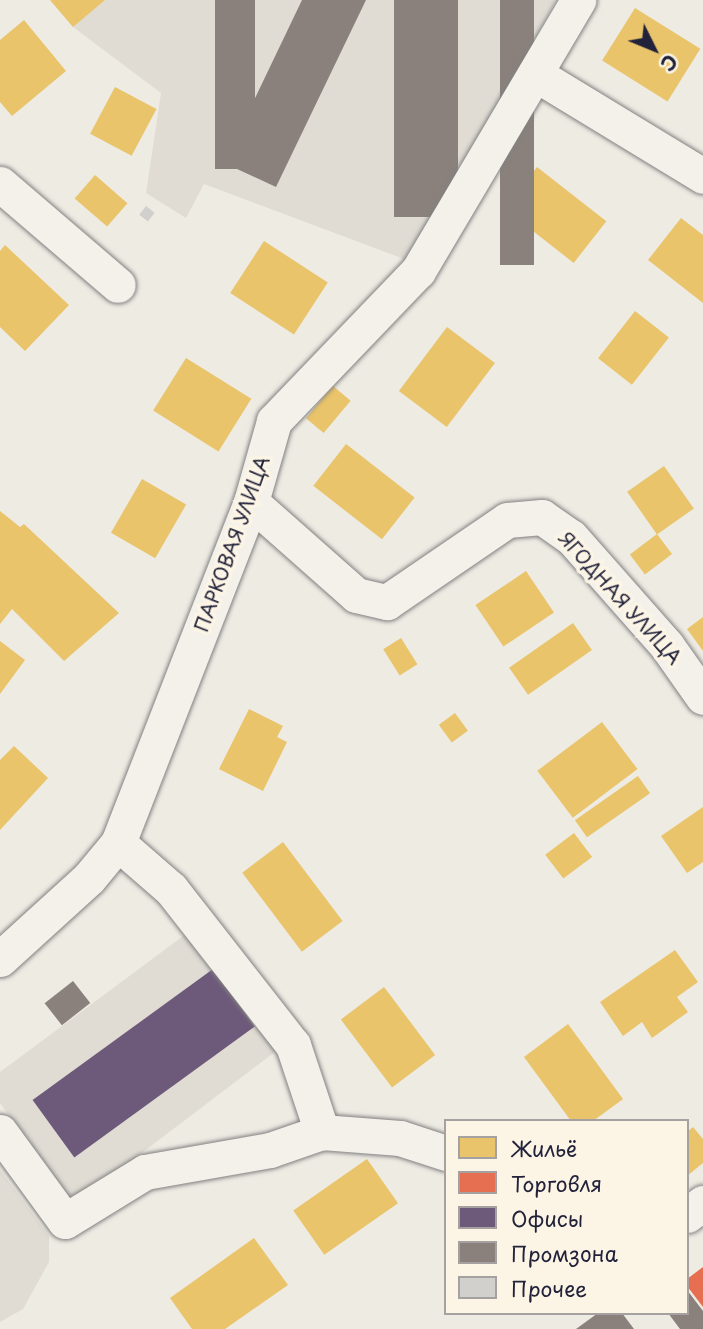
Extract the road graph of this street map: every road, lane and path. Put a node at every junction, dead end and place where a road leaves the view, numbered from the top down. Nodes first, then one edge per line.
1 (578, 0) edge
2 (537, 75) junction
3 (703, 176) edge
4 (0, 184) edge
5 (118, 285) dead end
6 (251, 502) junction
7 (703, 697) edge
8 (118, 842) junction
9 (0, 959) edge
10 (0, 1132) edge
11 (322, 1132) junction
12 (444, 1152) edge

1 - 2 street, ПАРКОВАЯ УЛИЦА
2 - 3 street
2 - 6 street, ПАРКОВАЯ УЛИЦА
4 - 5 street
6 - 7 street, ЯГОДНАЯ УЛИЦА
6 - 8 street, ПАРКОВАЯ УЛИЦА
8 - 9 street, ПАРКОВАЯ УЛИЦА
8 - 11 street
10 - 11 street
11 - 12 street

